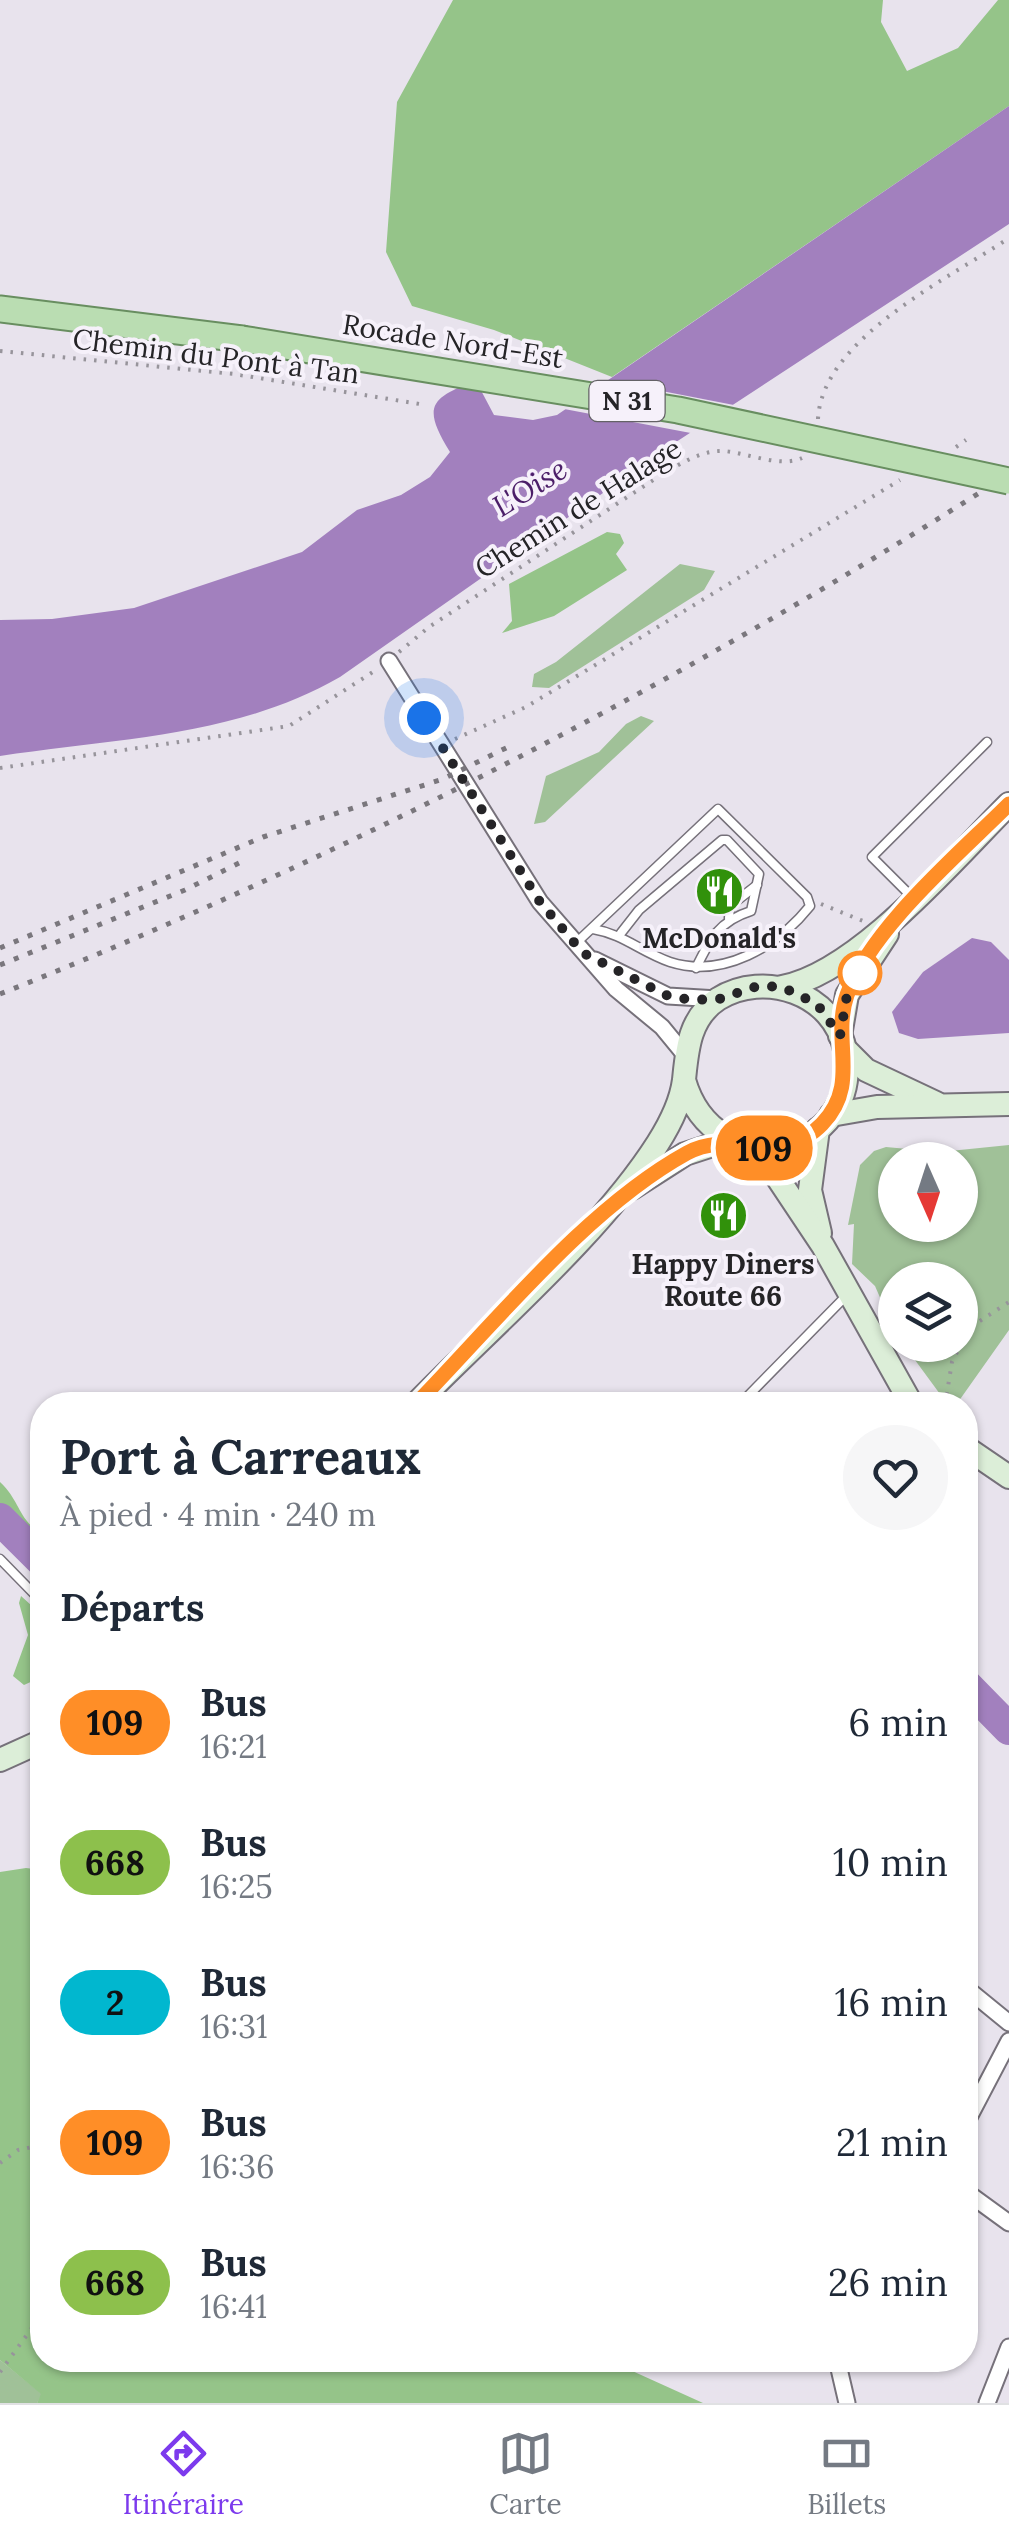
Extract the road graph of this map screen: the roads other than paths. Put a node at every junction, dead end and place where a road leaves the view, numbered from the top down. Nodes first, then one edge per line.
1 (0, 309) edge
2 (1009, 482) edge
3 (388, 661) road end
4 (987, 742) dead end
5 (1009, 804) edge
6 (757, 884) junction
7 (910, 903) junction
8 (729, 918) junction
9 (593, 928) junction
10 (621, 933) junction
11 (579, 948) junction
12 (696, 968) junction
13 (782, 987) junction
14 (719, 999) junction
15 (842, 1042) junction
16 (684, 1055) junction
17 (684, 1080) junction
18 (1009, 1104) edge
19 (949, 1107) junction
20 (824, 1122) junction
21 (738, 1143) junction
22 (612, 1201) junction
23 (823, 1246) junction
24 (850, 1292) junction
25 (428, 1392) edge
26 (751, 1392) edge
27 (905, 1392) edge
28 (978, 1454) edge
29 (1005, 1467) edge
30 (0, 1559) edge
31 (30, 1590) edge
32 (30, 1747) edge
33 (0, 1760) edge
34 (978, 1998) edge
35 (1009, 2023) edge
36 (1009, 2041) edge
37 (978, 2101) edge
38 (978, 2201) edge
39 (1009, 2223) edge
40 (1009, 2347) edge
41 (840, 2372) edge
42 (847, 2403) edge
43 (987, 2403) edge

1 - 2 main road, Rocade Nord-Est / N 31, bridge
3 - 11 street
4 - 7 lane
5 - 7 main road
6 - 8 lane
6 - 8 lane
6 - 10 lane
7 - 13 main road
7 - 15 main road
8 - 12 lane
9 - 10 lane
9 - 11 lane
9 - 12 lane
10 - 12 lane
11 - 14 street
11 - 16 street
13 - 14 main road
13 - 15 main road
14 - 16 main road
15 - 19 main road
15 - 20 main road
16 - 17 main road
17 - 21 main road
17 - 22 main road
18 - 19 main road
19 - 20 main road
20 - 21 main road
20 - 23 main road
21 - 22 main road
21 - 23 main road
22 - 25 main road
23 - 24 main road
24 - 26 lane
24 - 27 main road
28 - 29 main road
30 - 31 lane
32 - 33 main road
34 - 35 street
36 - 37 street
38 - 39 street
40 - 43 street
41 - 42 street

